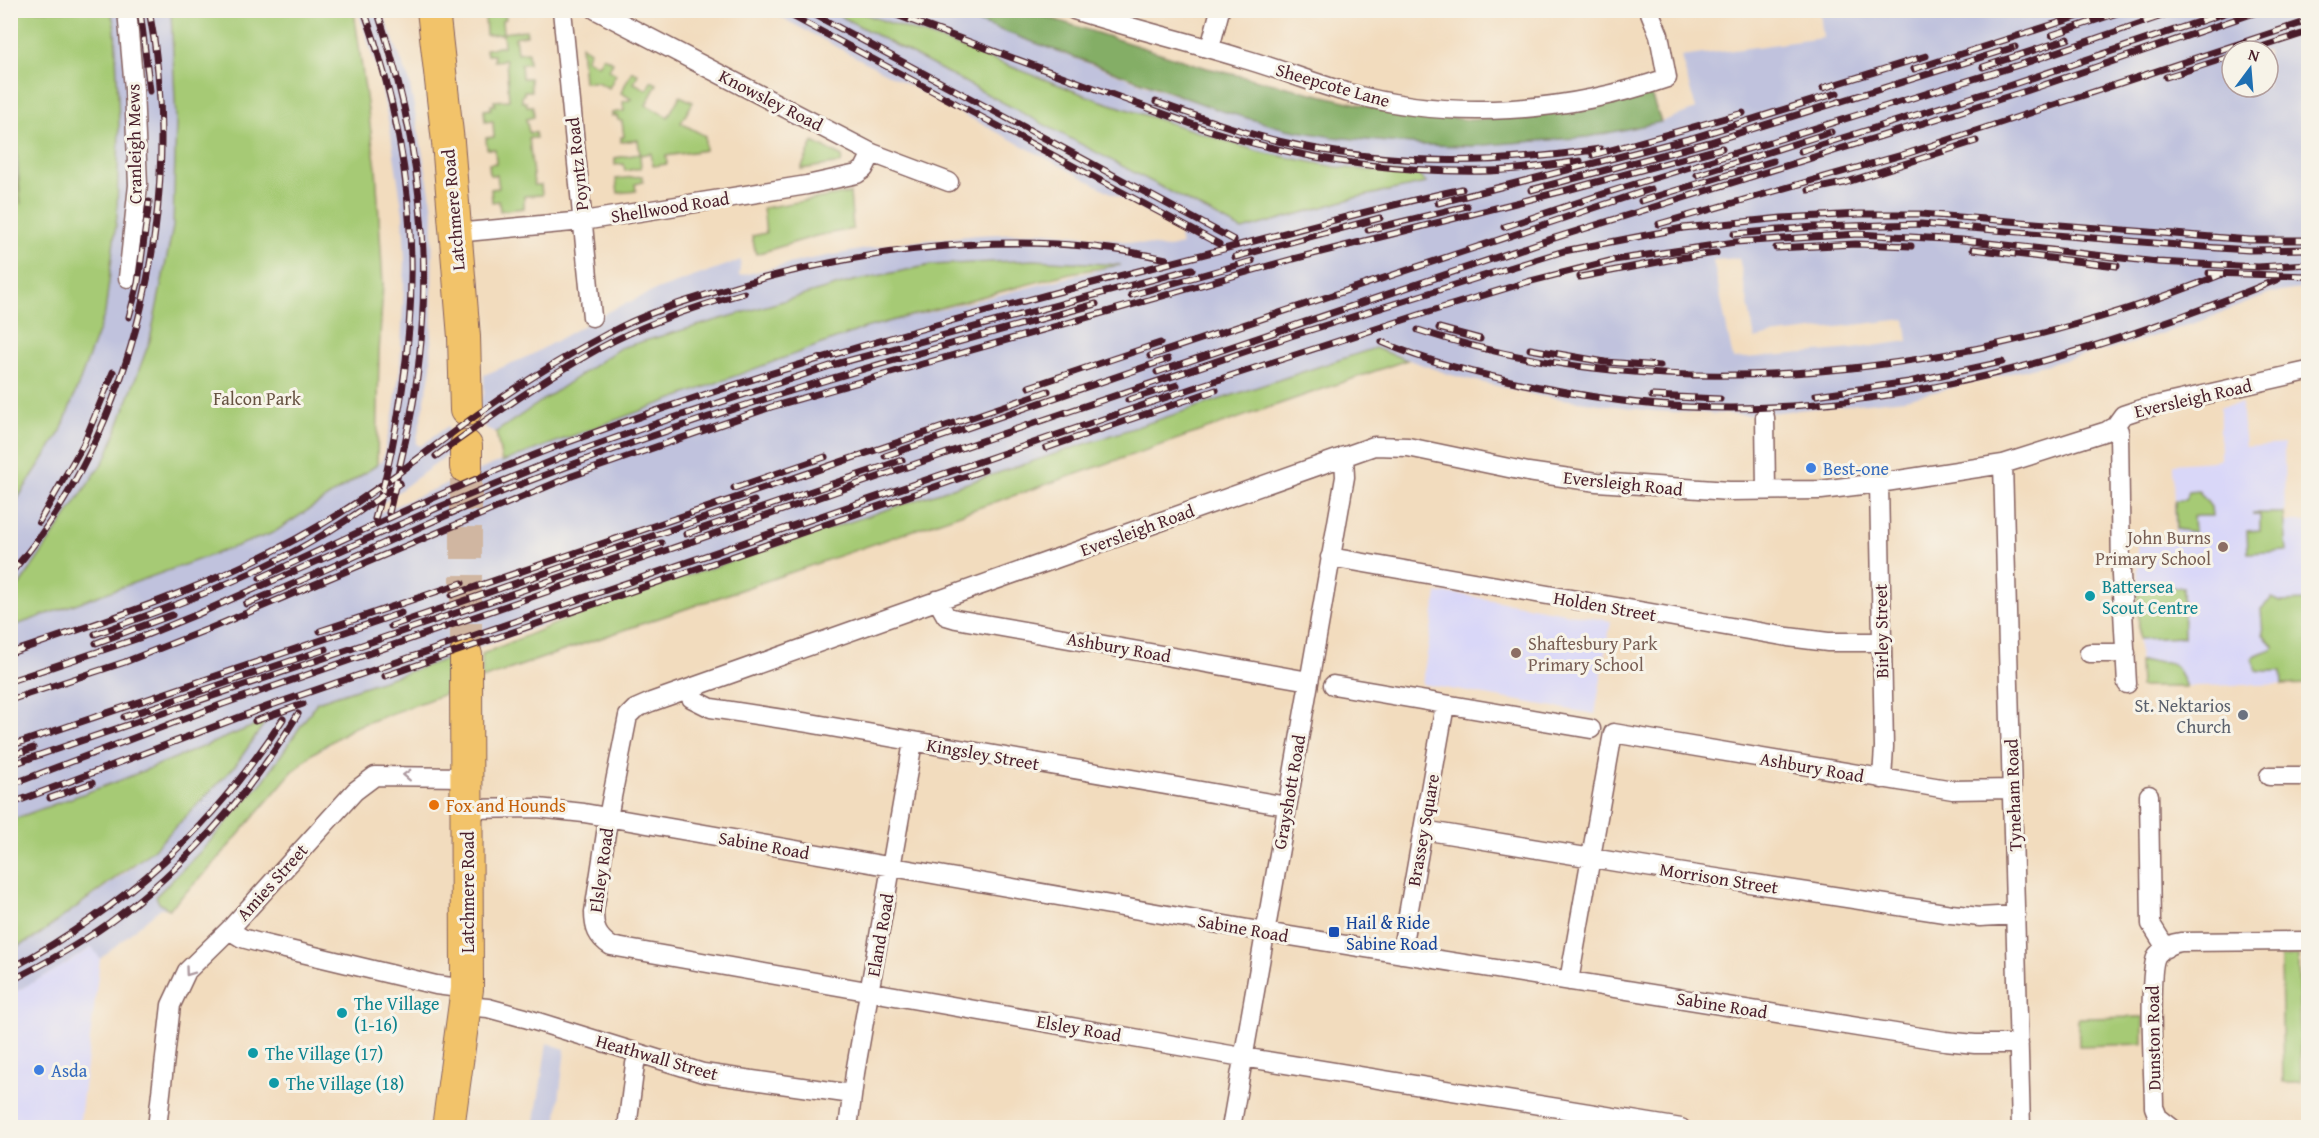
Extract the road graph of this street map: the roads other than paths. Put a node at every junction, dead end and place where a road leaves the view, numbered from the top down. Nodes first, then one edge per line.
1 (127, 10) edge
2 (433, 10) edge
3 (562, 10) edge
4 (596, 10) edge
5 (1220, 10) edge
6 (1649, 10) edge
7 (1085, 12) edge
8 (1210, 48) junction
9 (872, 153) junction
10 (949, 182) dead end
11 (583, 221) junction
12 (455, 233) junction
13 (128, 278) dead end
14 (592, 317) dead end
15 (2308, 371) edge
16 (466, 410) dead end
17 (1765, 417) dead end
18 (2115, 426) junction
19 (1344, 456) junction
20 (2003, 464) junction
21 (1878, 483) junction
22 (1766, 490) junction
23 (1330, 557) junction
24 (937, 600) junction
25 (1881, 642) junction
26 (2089, 653) dead end
27 (2126, 653) junction
28 (465, 655) tunnel mouth
29 (1309, 681) junction
30 (2127, 684) dead end
31 (1333, 685) dead end
32 (688, 689) junction
33 (1445, 705) junction
34 (1591, 729) dead end
35 (913, 742) junction
36 (2269, 776) dead end
37 (2308, 776) edge
38 (465, 777) junction
39 (1882, 779) junction
40 (2013, 789) junction
41 (2149, 795) dead end
42 (1287, 806) junction
43 (467, 809) junction
44 (608, 818) junction
45 (1424, 830) junction
46 (1590, 857) junction
47 (892, 867) junction
48 (2016, 915) junction
49 (229, 930) junction
50 (1265, 932) junction
51 (2308, 941) edge
52 (2166, 948) junction
53 (1401, 954) junction
54 (1569, 981) junction
55 (870, 992) junction
56 (467, 997) junction
57 (2019, 1044) junction
58 (639, 1054) junction
59 (1242, 1057) junction
60 (852, 1094) junction
61 (2169, 1127) edge
62 (157, 1128) edge
63 (448, 1128) edge
64 (627, 1128) edge
65 (848, 1128) edge
66 (1231, 1128) edge
67 (1681, 1128) edge
68 (2021, 1128) edge

1 - 13 street, Cranleigh Mews
2 - 12 highway, Latchmere Road
3 - 11 street, Poyntz Road
4 - 9 street, Knowsley Road
5 - 8 street
6 - 8 street, Sheepcote Lane
7 - 8 street, Sheepcote Lane
9 - 10 street, Knowsley Road
9 - 11 street, Shellwood Road
11 - 12 street, Shellwood Road
11 - 14 street, Poyntz Road
12 - 16 highway, Latchmere Road
15 - 18 street, Eversleigh Road
17 - 22 street
18 - 20 street, Eversleigh Road
18 - 27 street
19 - 22 street, Eversleigh Road
19 - 23 street, Grayshott Road
19 - 24 street, Eversleigh Road
20 - 21 street, Eversleigh Road
20 - 40 street, Tyneham Road
21 - 22 street, Eversleigh Road
21 - 25 street, Birley Street
23 - 25 street, Holden Street
23 - 29 street, Grayshott Road
24 - 29 street, Ashbury Road
24 - 32 street, Eversleigh Road
25 - 39 street, Birley Street
26 - 27 street
27 - 30 street
28 - 38 highway, Latchmere Road
29 - 42 street, Grayshott Road
31 - 33 street
32 - 35 street, Kingsley Street
32 - 44 street, Eversleigh Road
33 - 34 street
33 - 45 street, Brassey Square
35 - 42 street, Kingsley Street
35 - 47 street, Eland Road
36 - 37 street
38 - 43 highway, Latchmere Road
38 -> 49 street, Amies Street
39 - 40 street, Ashbury Road
39 - 46 street, Ashbury Road
40 - 48 street, Tyneham Road
41 - 52 street
42 - 50 street, Grayshott Road
43 - 44 street, Sabine Road
43 - 56 highway, Latchmere Road
44 - 47 street, Sabine Road
44 - 55 street, Elsley Road
45 - 46 street, Morrison Street
45 - 53 street, Brassey Square
46 - 48 street, Morrison Street
46 - 54 street
47 - 50 street, Sabine Road
47 - 55 street, Eland Road
48 - 57 street, Tyneham Road
49 - 56 street, Amies Street
49 -> 62 street
50 - 53 street, Sabine Road
50 - 59 street, Grayshott Road
51 - 52 street
52 - 61 street, Dunston Road
53 - 54 street, Sabine Road
54 - 57 street, Sabine Road
55 - 59 street, Elsley Road
55 - 60 street, Eland Road
56 - 58 street, Heathwall Street
56 - 63 highway, Latchmere Road
57 - 68 street, Tyneham Road
58 - 60 street, Heathwall Street
58 - 64 street
59 - 66 street, Grayshott Road
59 - 67 street, Elsley Road
60 - 65 street, Eland Road

